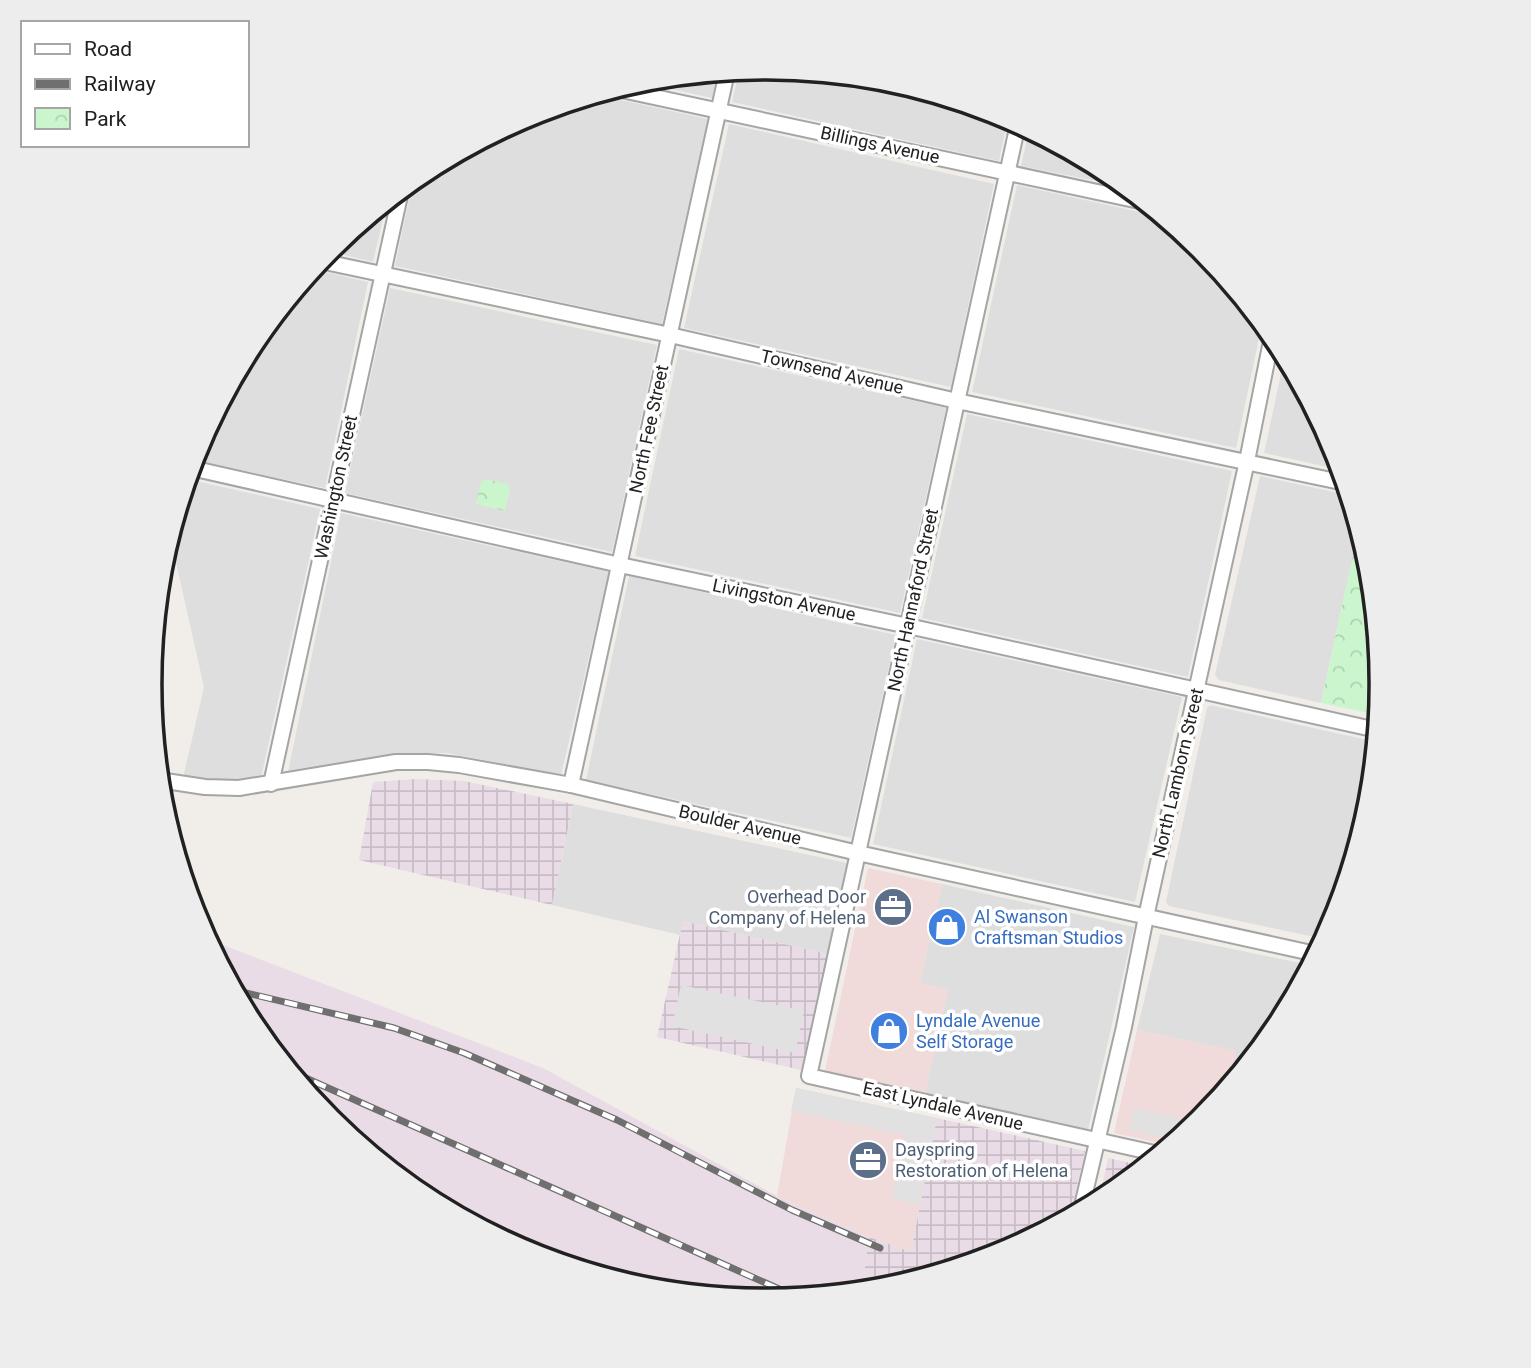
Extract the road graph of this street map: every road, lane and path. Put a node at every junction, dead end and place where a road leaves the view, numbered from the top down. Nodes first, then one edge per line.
1 (725, 82) edge
2 (640, 94) edge
3 (719, 110) junction
4 (1015, 135) edge
5 (1007, 173) junction
6 (1122, 197) edge
7 (398, 205) edge
8 (333, 264) edge
9 (382, 275) junction
10 (670, 335) junction
11 (1269, 352) edge
12 (957, 401) junction
13 (1247, 461) junction
14 (201, 470) edge
15 (1333, 480) edge
16 (333, 499) junction
17 (620, 565) junction
18 (908, 626) junction
19 (1196, 690) junction
20 (1368, 728) edge
21 (170, 782) edge
22 (271, 784) junction
23 (571, 785) junction
24 (858, 853) junction
25 (1146, 917) junction
26 (1306, 952) edge
27 (809, 1076) joint
28 (1097, 1140) junction
29 (1147, 1151) edge
30 (1084, 1196) edge

1 - 3 street, North Fee Street
2 - 3 street, Billings Avenue
3 - 5 street, Billings Avenue
3 - 10 street, North Fee Street
4 - 5 street, North Hannaford Street
5 - 6 street, Billings Avenue
5 - 12 street, North Hannaford Street
7 - 9 street, Washington Street
8 - 9 street, Townsend Avenue
9 - 10 street, Townsend Avenue
9 - 16 street, Washington Street
10 - 12 street, Townsend Avenue
10 - 17 street, North Fee Street
11 - 13 street, North Lamborn Street
12 - 13 street, Townsend Avenue
12 - 18 street, North Hannaford Street
13 - 15 street, Townsend Avenue
13 - 19 street, North Lamborn Street
14 - 16 street, Livingston Avenue
16 - 17 street, Livingston Avenue
16 - 22 street, Washington Street
17 - 18 street, Livingston Avenue
17 - 23 street, North Fee Street
18 - 19 street, Livingston Avenue
18 - 24 street, North Hannaford Street
19 - 20 street, Livingston Avenue
19 - 25 street, North Lamborn Street
21 - 22 street, Boulder Avenue
22 - 23 street, Boulder Avenue
23 - 24 street, Boulder Avenue
24 - 25 street, Boulder Avenue
24 - 27 street, North Hannaford Street
25 - 26 street, Boulder Avenue
25 - 28 street, North Lamborn Street
27 - 28 street, East Lyndale Avenue
28 - 29 street, East Lyndale Avenue
28 - 30 street, North Lamborn Street

